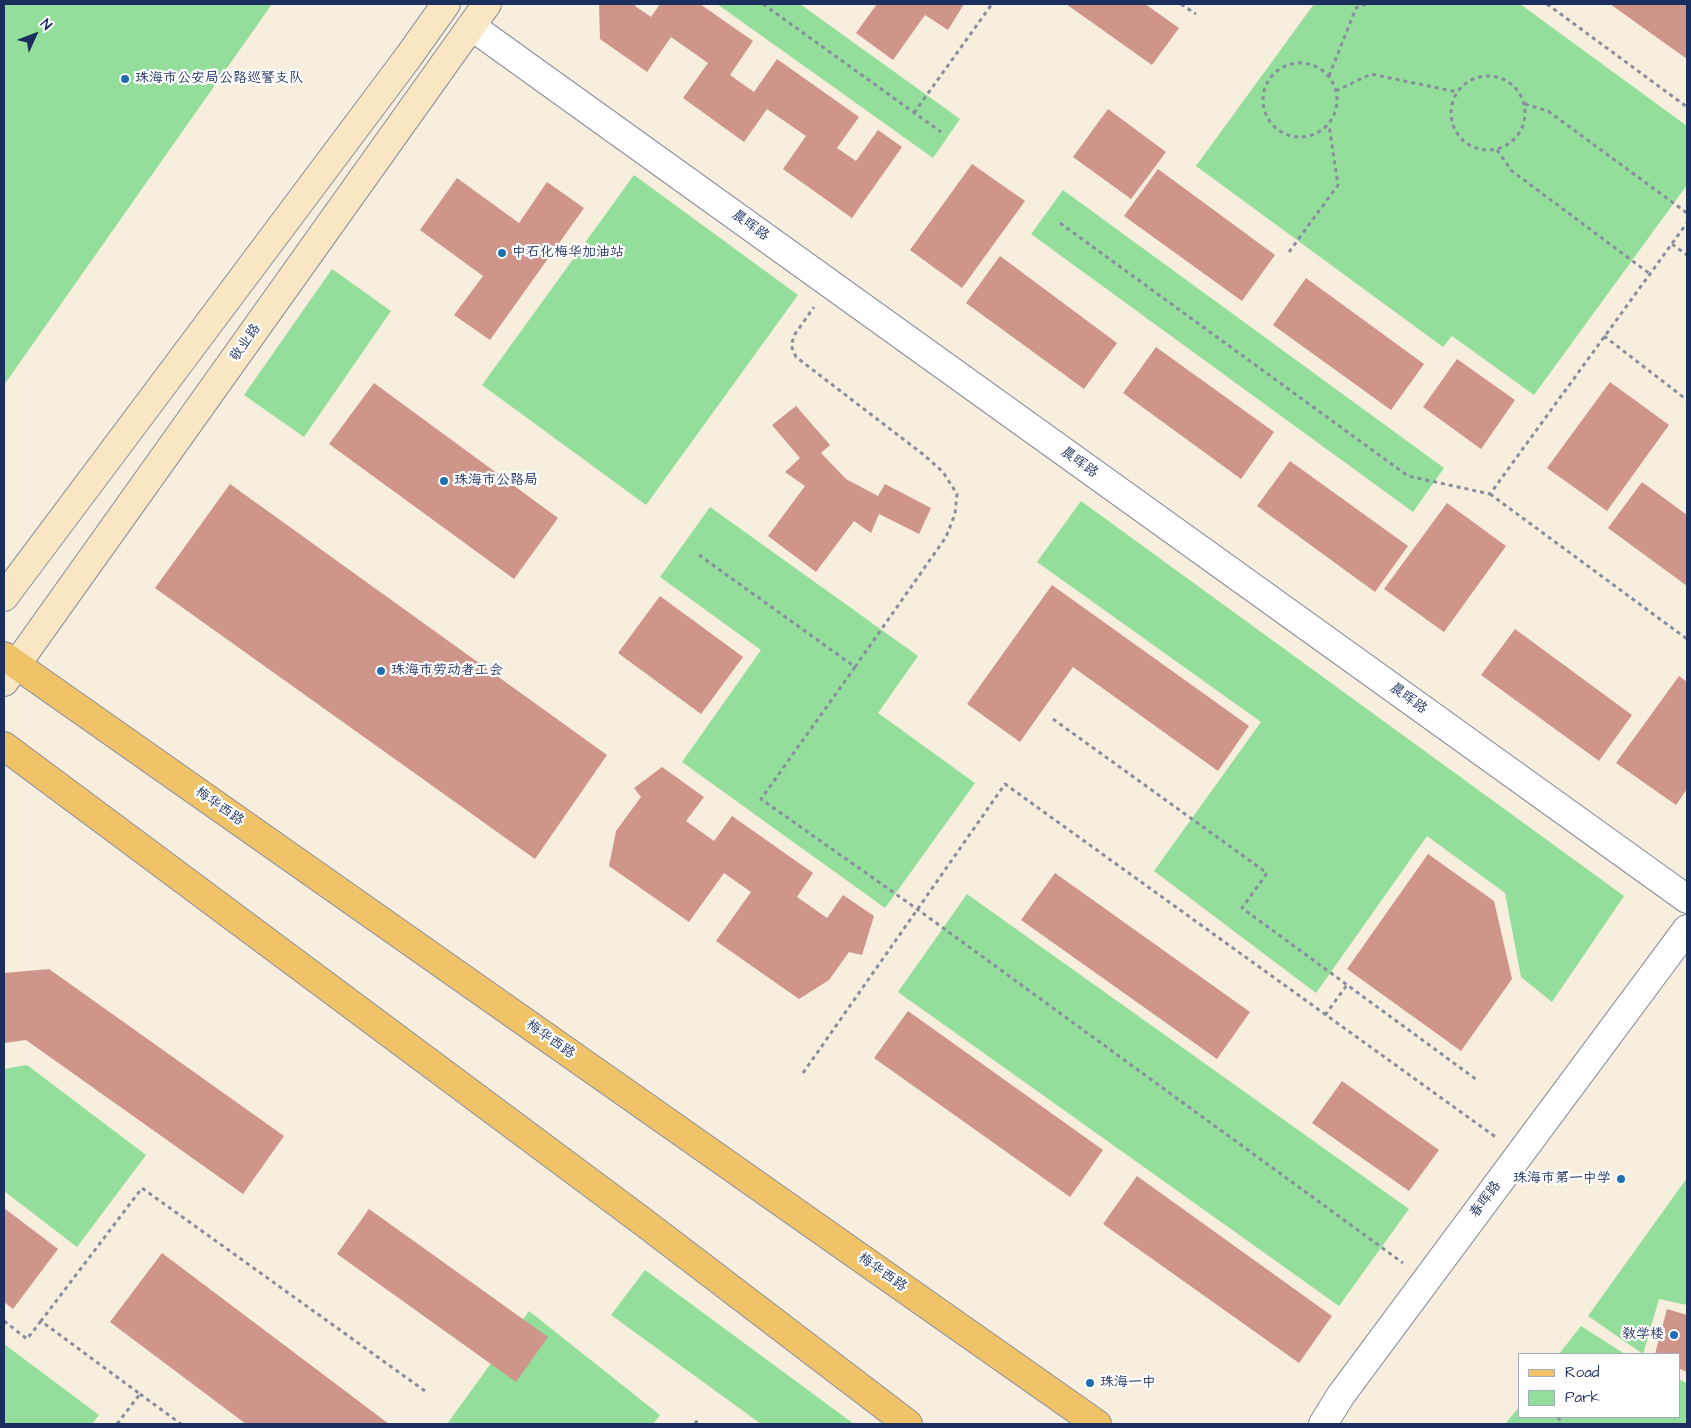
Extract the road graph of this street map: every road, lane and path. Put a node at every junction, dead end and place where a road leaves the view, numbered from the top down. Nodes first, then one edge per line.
1 (446, 4) edge
2 (487, 4) edge
3 (763, 4) edge
4 (992, 4) edge
5 (1181, 4) edge
6 (1366, 4) edge
7 (1547, 4) edge
8 (1196, 14) dead end
9 (471, 26) junction
10 (1329, 76) junction
11 (1336, 91) junction
12 (1457, 92) junction
13 (1525, 104) junction
14 (1687, 107) edge
15 (914, 113) junction
16 (1329, 125) junction
17 (941, 132) dead end
18 (1497, 150) junction
19 (1687, 213) edge
20 (1687, 222) edge
21 (1060, 223) dead end
22 (1672, 244) junction
23 (1288, 252) dead end
24 (1687, 255) edge
25 (1650, 274) junction
26 (830, 284) junction
27 (1604, 336) junction
28 (1687, 400) edge
29 (1490, 494) junction
30 (699, 555) dead end
31 (4, 597) edge
32 (1687, 640) edge
33 (855, 666) junction
34 (8, 667) edge
35 (1053, 719) dead end
36 (4, 746) edge
37 (1687, 899) edge
38 (917, 909) junction
39 (1687, 929) edge
40 (1347, 985) junction
41 (1325, 1015) junction
42 (802, 1074) dead end
43 (1477, 1080) dead end
44 (1520, 1154) junction
45 (1427, 1280) junction
46 (4, 1321) edge
47 (41, 1321) junction
48 (425, 1391) dead end
49 (140, 1394) junction
50 (698, 1419) dead end
51 (117, 1424) edge
52 (181, 1424) edge
53 (695, 1424) edge
54 (908, 1424) edge
55 (1097, 1424) edge
56 (1323, 1424) edge

1 - 31 main road
2 - 9 main road, 敬业路
3 - 15 path
4 - 15 path
5 - 8 path
6 - 10 path
7 - 14 path
9 - 26 street, 晨晖路
9 - 34 main road, 敬业路
10 - 11 path
10 - 16 path
11 - 12 path
11 - 16 path
12 - 13 path
12 - 18 path
13 - 18 path
13 - 19 path
15 - 17 path
16 - 23 path
18 - 25 path
20 - 22 path
21 - 29 path
22 - 24 path
22 - 25 path
25 - 27 path
26 - 33 path
26 - 37 street, 晨晖路
27 - 28 path
27 - 29 path
29 - 32 path
30 - 33 path
33 - 38 path
34 - 55 main road, 梅华西路
35 - 40 path
36 - 54 main road
38 - 41 path
38 - 42 path
38 - 45 path
39 - 44 street, 春晖路
40 - 41 path
40 - 43 path
41 - 44 path
44 - 45 street, 春晖路
45 - 56 street, 春晖路
46 - 47 path
47 - 48 path
47 - 49 path
49 - 51 path
49 - 52 path
50 - 53 path

